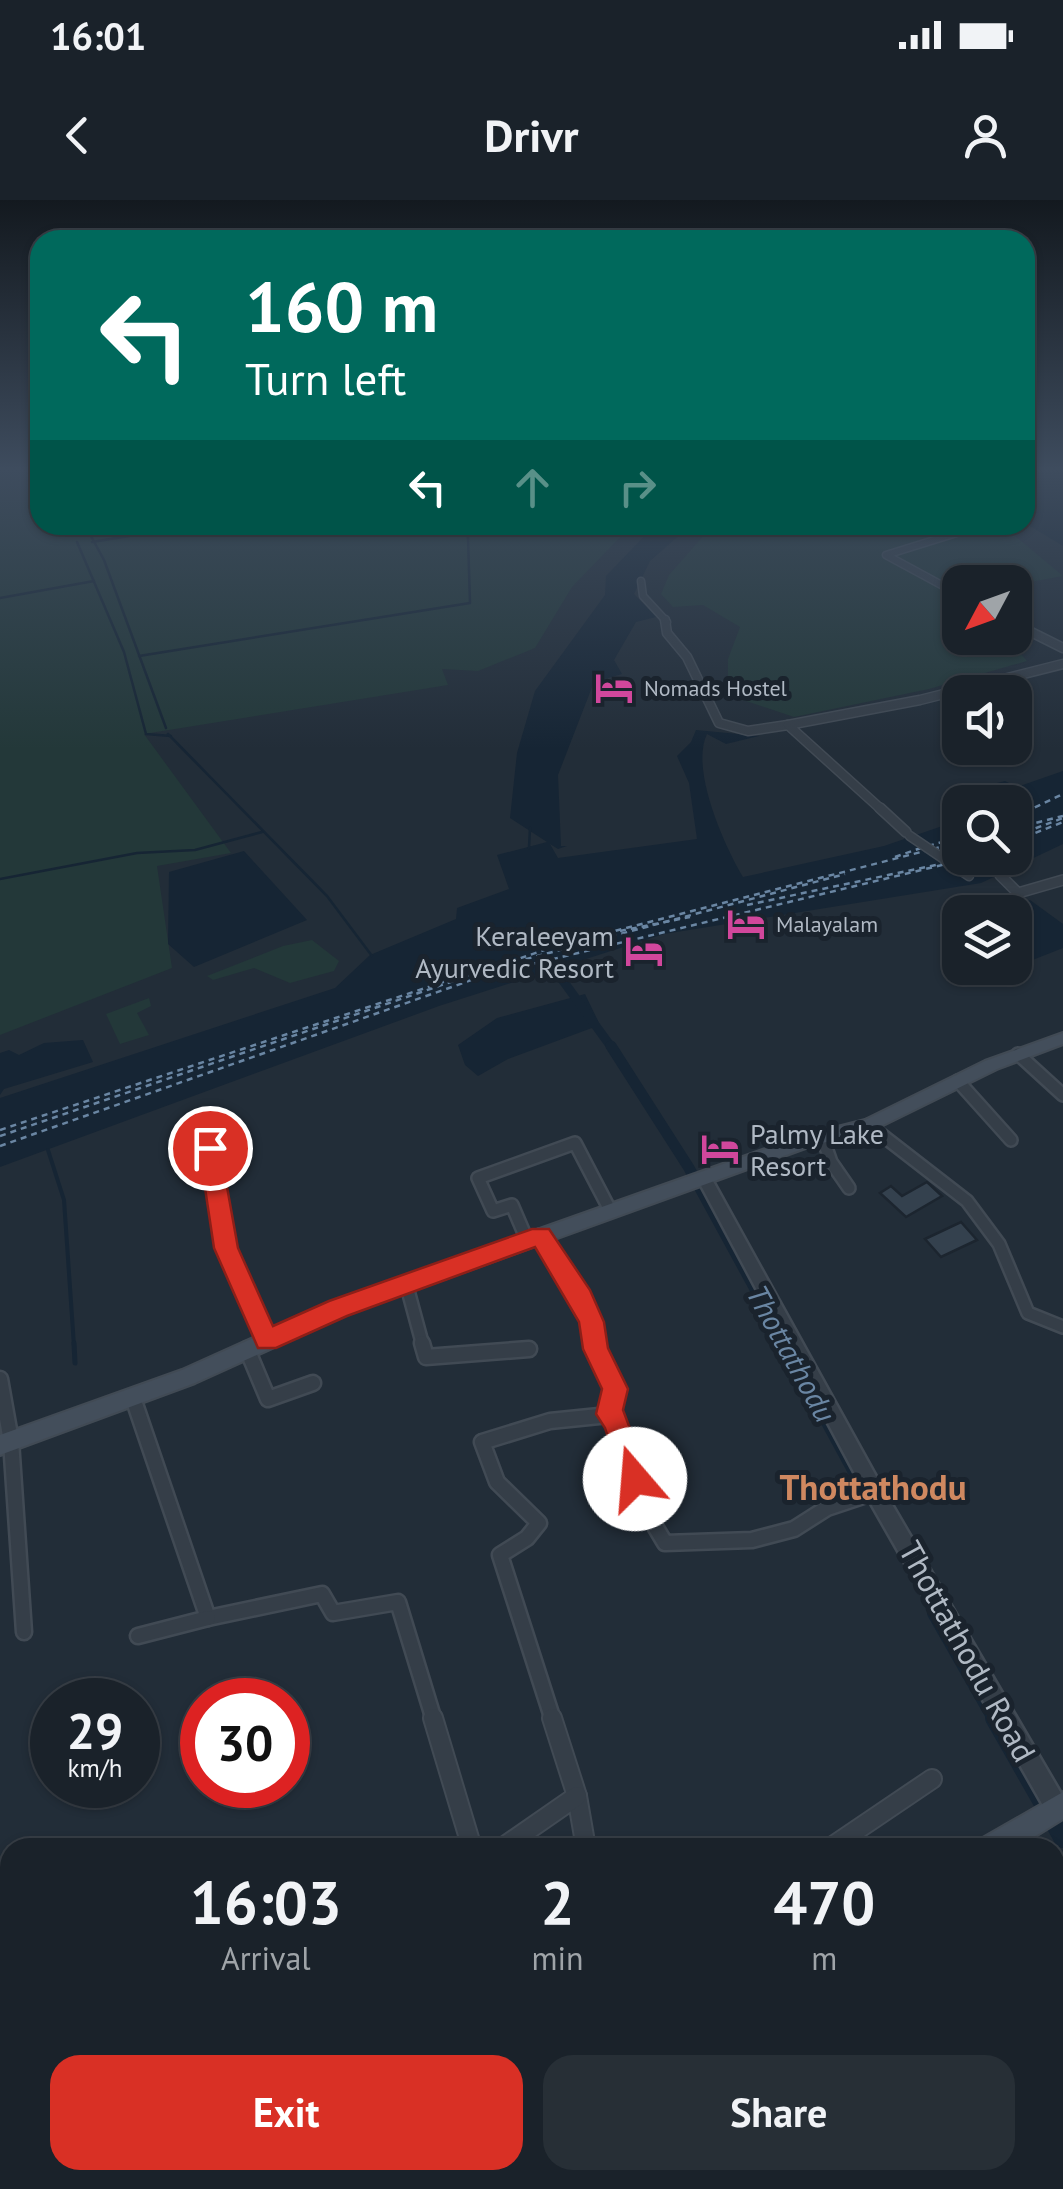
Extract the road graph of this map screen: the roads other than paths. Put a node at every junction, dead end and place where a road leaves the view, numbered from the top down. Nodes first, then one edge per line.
1 (902, 564) edge
2 (641, 581) dead end
3 (942, 585) edge
4 (1032, 632) edge
5 (1063, 648) edge
6 (1063, 664) edge
7 (788, 725) junction
8 (908, 834) joint
9 (1000, 875) dead end
10 (968, 876) dead end
11 (1063, 880) edge
12 (1063, 1038) edge
13 (1018, 1054) junction
14 (958, 1081) junction
15 (1063, 1096) edge
16 (204, 1114) dead end
17 (869, 1124) junction
18 (822, 1136) junction
19 (1011, 1140) dead end
20 (699, 1180) junction
21 (849, 1188) dead end
22 (610, 1210) junction
23 (534, 1238) junction
24 (406, 1283) junction
25 (1063, 1327) edge
26 (267, 1340) junction
27 (248, 1349) junction
28 (529, 1349) dead end
29 (0, 1379) edge
30 (313, 1383) dead end
31 (133, 1398) junction
32 (609, 1414) junction
33 (5, 1443) edge
34 (872, 1493) junction
35 (208, 1618) junction
36 (24, 1632) dead end
37 (138, 1636) dead end
38 (932, 1779) dead end
39 (576, 1796) junction
40 (1054, 1810) edge
41 (469, 1838) edge
42 (516, 1838) edge
43 (584, 1838) edge
44 (845, 1838) edge
45 (1007, 1838) edge

1 - 3 street
2 - 7 street
4 - 5 street
6 - 7 street
7 - 8 street
8 - 10 street
9 - 11 street
12 - 13 main road
13 - 14 main road
13 - 15 street
14 - 17 main road
14 - 19 street
16 - 26 street
17 - 18 main road
17 - 25 street
18 - 20 main road
18 - 21 street
20 - 22 main road
20 - 34 street, Thottathodu Road
22 - 23 main road
22 - 23 street
23 - 24 main road
23 - 32 street
24 - 26 main road
24 - 28 street
26 - 27 main road
27 - 30 street
27 - 31 main road
29 - 33 street
31 - 33 main road
31 - 35 street
32 - 34 street
32 - 39 street
33 - 36 street
34 - 40 street, Thottathodu Road
35 - 37 street
35 - 41 street
38 - 44 street
39 - 42 street
39 - 43 street
40 - 45 main road

